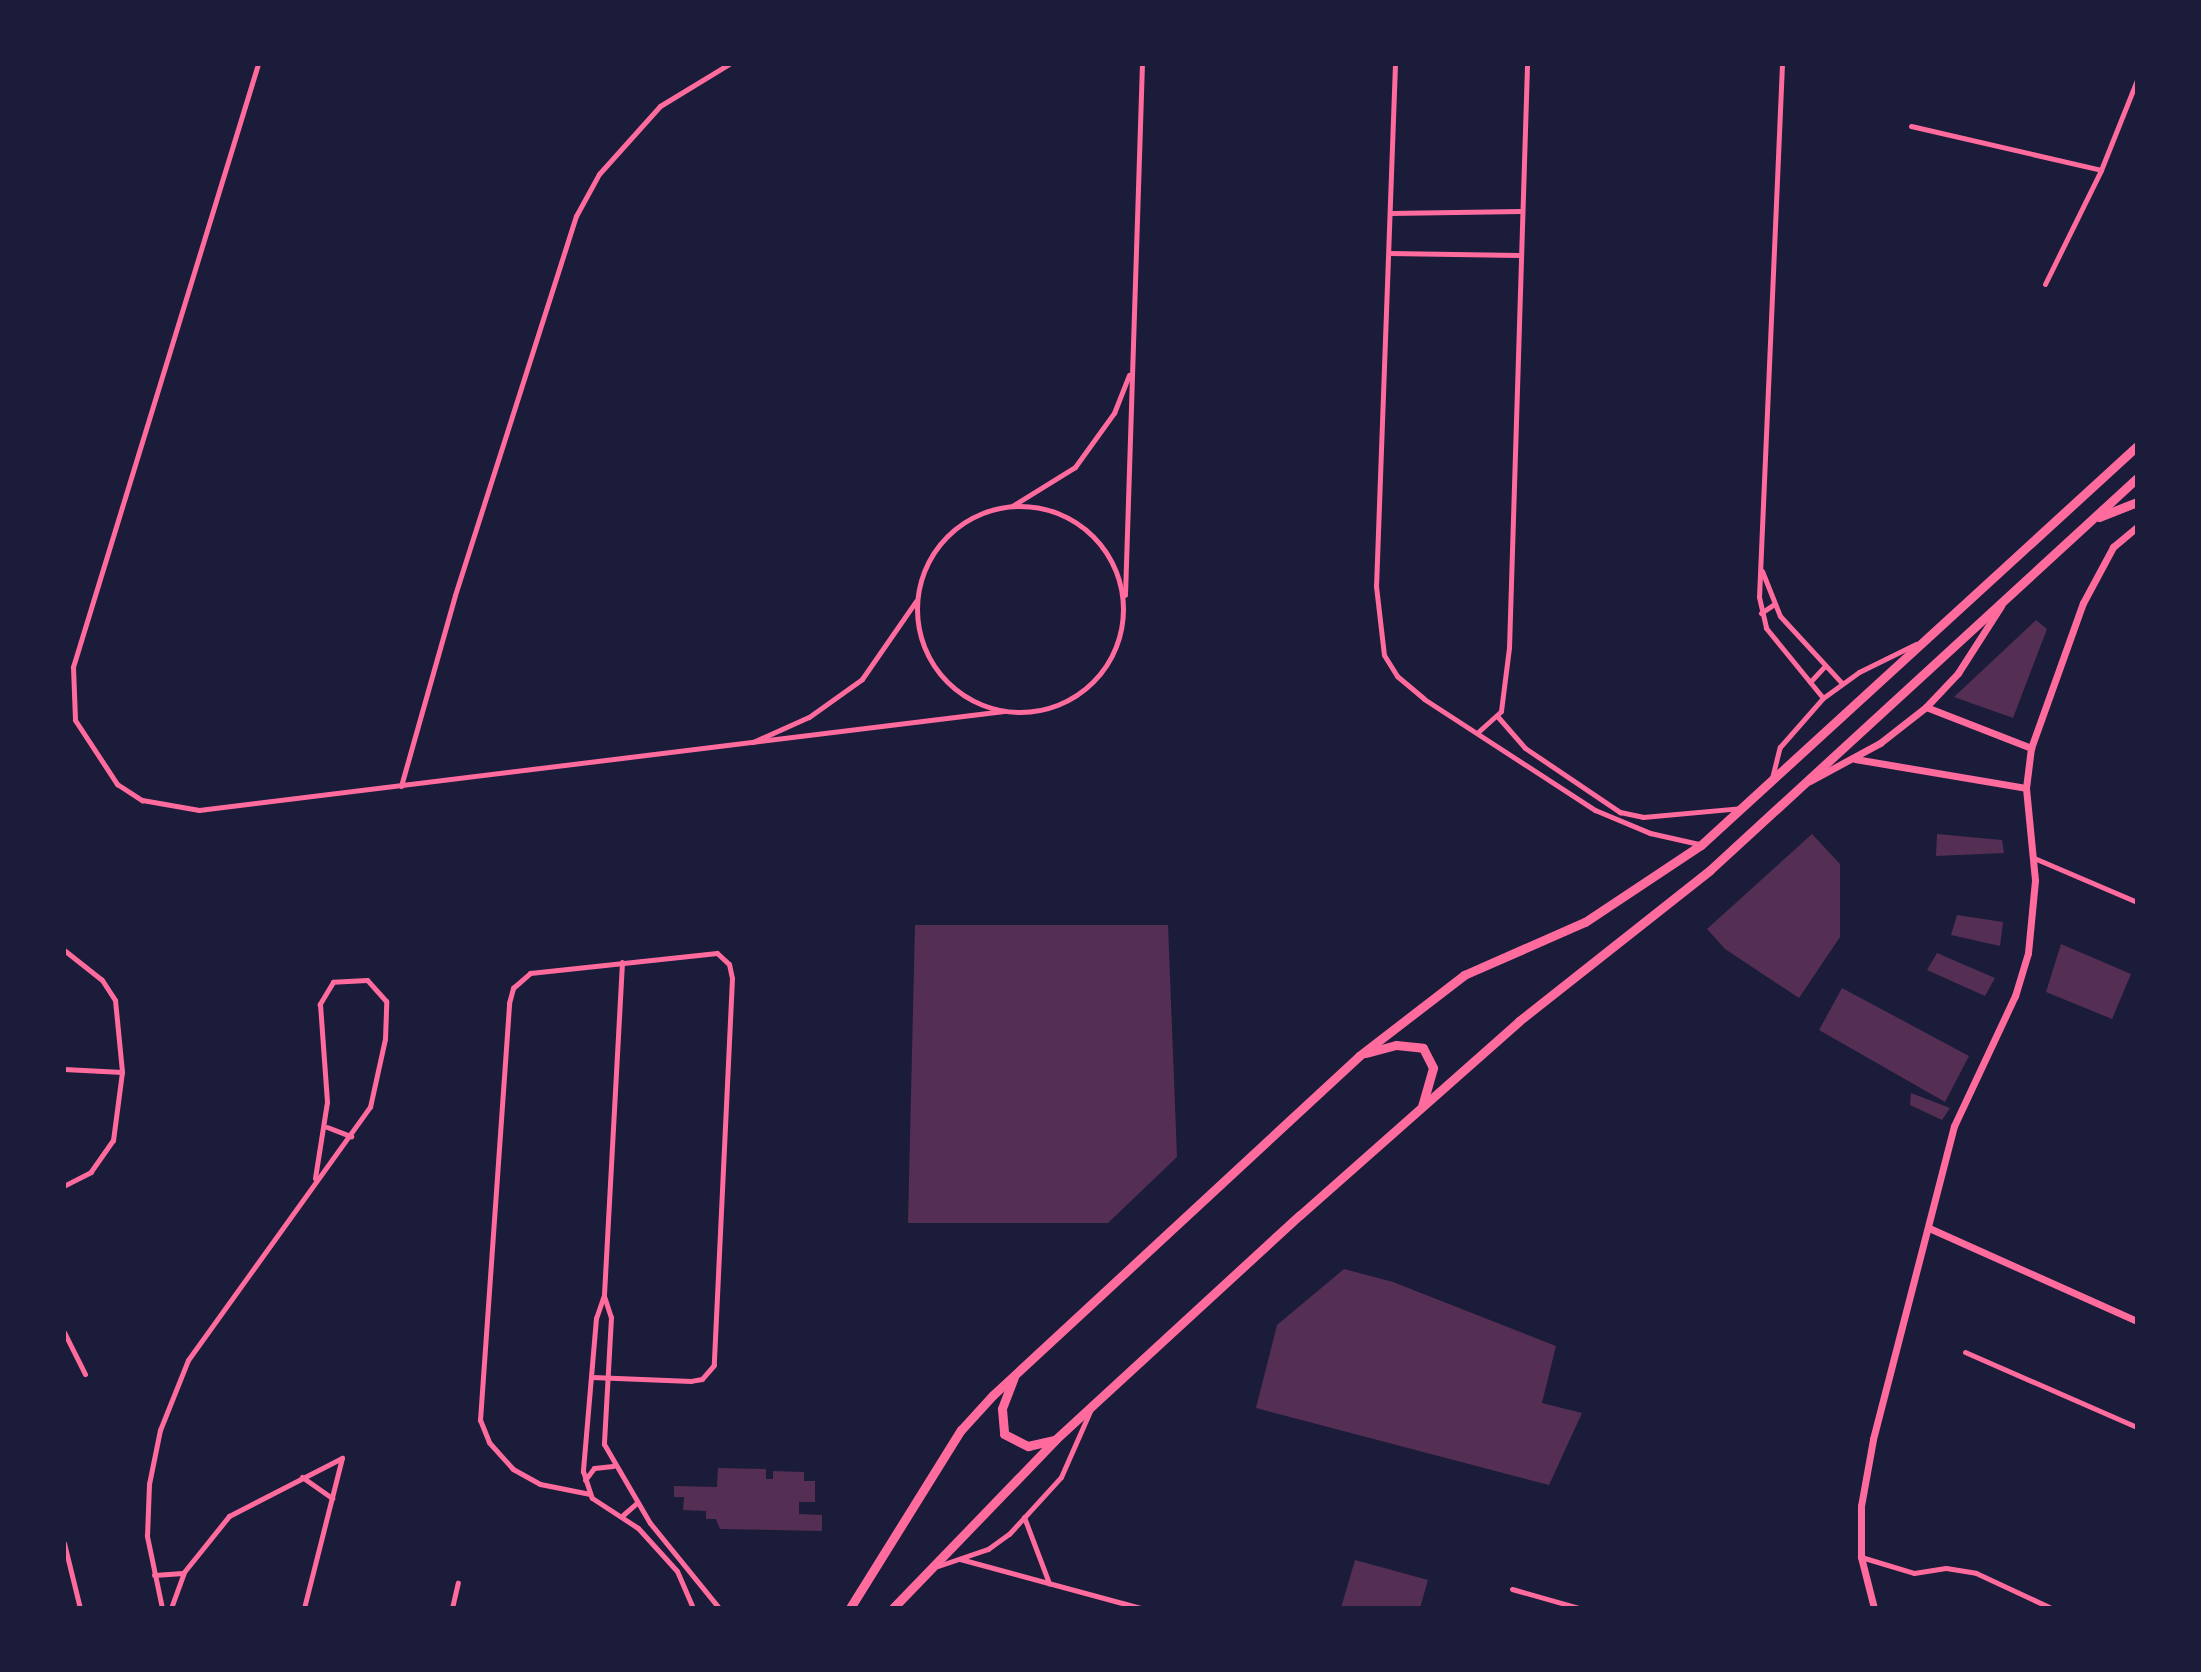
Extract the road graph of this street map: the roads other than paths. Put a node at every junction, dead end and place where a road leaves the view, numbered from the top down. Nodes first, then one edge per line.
1 (258, 64) edge
2 (729, 64) edge
3 (1142, 64) edge
4 (1395, 64) edge
5 (1527, 64) edge
6 (1782, 64) edge
7 (2137, 80) edge
8 (1911, 126) dead end
9 (2101, 170) junction
10 (1521, 211) junction
11 (1390, 213) junction
12 (1389, 253) junction
13 (1519, 255) junction
14 (2045, 284) dead end
15 (1131, 370) junction
16 (2137, 446) edge
17 (2137, 478) edge
18 (2137, 502) edge
19 (1012, 506) junction
20 (2092, 520) junction
21 (2137, 527) edge
22 (1761, 567) junction
23 (916, 600) junction
24 (2004, 600) junction
25 (1773, 605) junction
26 (1124, 606) junction
27 (1761, 613) junction
28 (1935, 636) junction
29 (1825, 666) junction
30 (1810, 682) junction
31 (1841, 682) junction
32 (1823, 698) junction
33 (1926, 707) junction
34 (1004, 711) junction
35 (1498, 717) junction
36 (1478, 732) junction
37 (748, 745) junction
38 (2031, 748) junction
39 (1854, 759) junction
40 (1565, 777) junction
41 (1772, 783) junction
42 (1801, 785) junction
43 (401, 786) junction
44 (1557, 788) junction
45 (2026, 788) junction
46 (1742, 808) junction
47 (1616, 809) junction
48 (1610, 818) junction
49 (1701, 845) junction
50 (2034, 858) junction
51 (2137, 902) edge
52 (64, 950) edge
53 (622, 962) junction
54 (1359, 1056) junction
55 (64, 1069) edge
56 (122, 1072) junction
57 (1421, 1108) junction
58 (326, 1126) junction
59 (351, 1136) junction
60 (315, 1178) junction
61 (64, 1186) edge
62 (1929, 1228) junction
63 (604, 1295) junction
64 (2137, 1321) edge
65 (64, 1332) edge
66 (1965, 1352) dead end
67 (1015, 1373) junction
68 (85, 1374) dead end
69 (592, 1377) junction
70 (609, 1378) junction
71 (1094, 1403) junction
72 (2137, 1427) edge
73 (1056, 1439) junction
74 (614, 1467) junction
75 (301, 1477) junction
76 (585, 1480) junction
77 (590, 1494) junction
78 (332, 1498) junction
79 (637, 1503) junction
80 (622, 1516) junction
81 (1024, 1517) junction
82 (64, 1543) edge
83 (1861, 1557) junction
84 (959, 1559) junction
85 (929, 1569) junction
86 (184, 1572) junction
87 (153, 1575) junction
88 (458, 1583) dead end
89 (1049, 1583) junction
90 (1512, 1589) dead end
91 (80, 1608) edge
92 (162, 1608) edge
93 (171, 1608) edge
94 (304, 1608) edge
95 (452, 1608) edge
96 (693, 1608) edge
97 (719, 1608) edge
98 (850, 1608) edge
99 (893, 1608) edge
100 (1140, 1608) edge
101 (1579, 1608) edge
102 (1874, 1608) edge
103 (2051, 1608) edge

1 - 43 street
2 - 43 street
3 - 15 street
4 - 11 street
5 - 10 street
6 - 22 street
7 - 9 street
8 - 9 street
9 - 14 street
10 - 11 street
10 - 13 street
11 - 12 street
12 - 13 street
12 - 36 street
13 - 35 street
15 - 19 street
15 - 26 street
16 - 28 highway
17 - 20 highway
18 - 20 highway
19 - 23 street
19 - 26 street
20 - 24 highway
21 - 38 street
22 - 25 street
22 - 27 street
23 - 34 street
23 - 37 street
24 - 33 street
24 - 42 highway
25 - 27 street
25 - 29 street
26 - 34 street
27 - 30 street
28 - 31 street
28 - 41 highway
29 - 30 street
29 - 31 street
30 - 32 street
31 - 32 street
32 - 41 street
33 - 38 street
33 - 39 street
34 - 37 street
35 - 36 street
35 - 40 street
36 - 44 street
37 - 43 street
38 - 45 street
39 - 42 street
39 - 45 street
40 - 44 street
40 - 47 street
41 - 46 highway
42 - 57 highway
44 - 48 street
45 - 50 street
46 - 47 street
46 - 49 highway
47 - 48 street
48 - 49 street
49 - 54 highway
50 - 51 street
50 - 62 street
52 - 56 street
53 - 63 street
53 - 70 street
53 - 77 street
54 - 57 highway
54 - 67 highway
55 - 56 street
56 - 61 street
57 - 71 highway
58 - 59 street
58 - 59 street
58 - 60 street
59 - 60 street
60 - 87 street
62 - 64 street
62 - 83 street
63 - 69 street
63 - 70 street
65 - 68 street
66 - 72 street
67 - 73 highway
67 - 98 highway
69 - 70 street
69 - 76 street
70 - 74 street
71 - 73 highway
71 - 81 street
73 - 85 highway
74 - 76 street
74 - 79 street
75 - 78 street
75 - 78 street
75 - 86 street
76 - 77 street
77 - 80 street
78 - 94 street
79 - 80 street
79 - 97 street
80 - 96 street
81 - 84 street
81 - 89 street
82 - 91 street
83 - 102 street
83 - 103 street
84 - 85 street
84 - 89 street
85 - 99 highway
86 - 87 street
86 - 93 street
87 - 92 street
88 - 95 street
89 - 100 street
90 - 101 street

